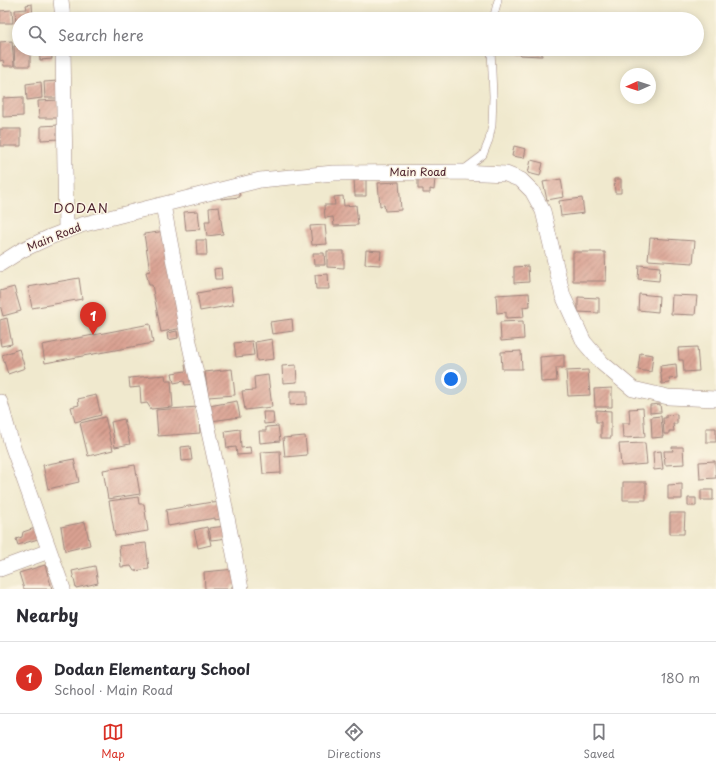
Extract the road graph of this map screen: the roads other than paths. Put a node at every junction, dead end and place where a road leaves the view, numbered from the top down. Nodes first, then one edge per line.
1 (61, 0) edge
2 (498, 0) edge
3 (62, 12) edge
4 (495, 12) edge
5 (63, 56) edge
6 (491, 56) edge
7 (460, 172) junction
8 (163, 205) junction
9 (66, 231) junction
10 (0, 264) edge
11 (716, 399) edge
12 (0, 402) edge
13 (49, 551) junction
14 (0, 570) edge
15 (63, 589) edge
16 (241, 589) edge

1 - 3 street
2 - 4 lane
5 - 9 street
6 - 7 lane
7 - 8 street, Main Road
7 - 11 street, Main Road
8 - 9 street, Main Road
8 - 16 street
9 - 10 street, Main Road
12 - 13 street
13 - 14 street
13 - 15 street

